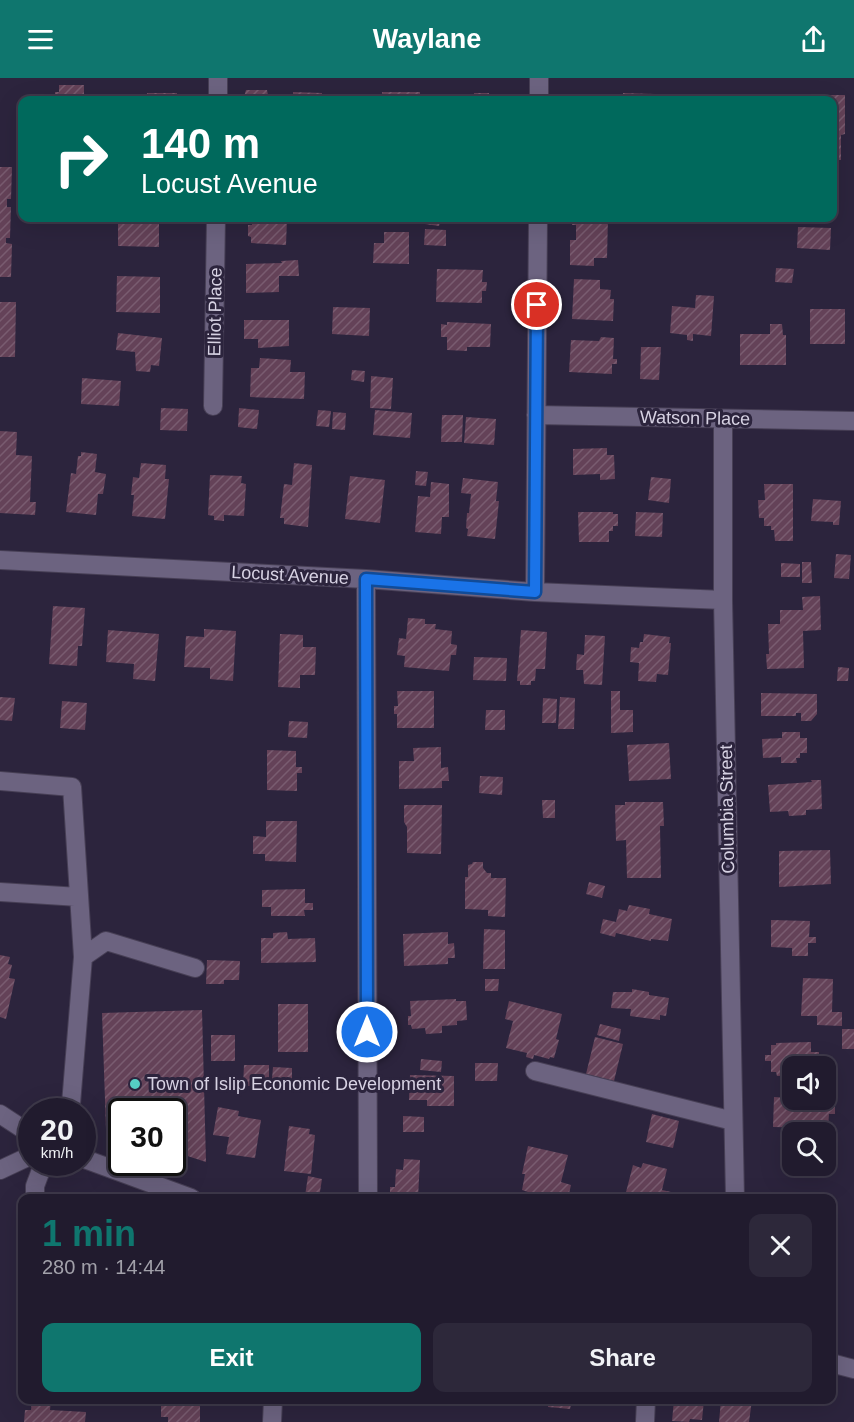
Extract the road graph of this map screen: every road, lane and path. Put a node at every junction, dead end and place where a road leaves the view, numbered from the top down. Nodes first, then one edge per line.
1 (218, 78) edge
2 (539, 78) edge
3 (218, 96) edge
4 (539, 96) edge
5 (216, 222) edge
6 (538, 222) edge
7 (213, 406) dead end
8 (536, 415) junction
9 (723, 419) junction
10 (854, 421) edge
11 (0, 560) edge
12 (366, 579) junction
13 (535, 592) junction
14 (723, 600) junction
15 (0, 781) edge
16 (0, 892) edge
17 (79, 897) junction
18 (83, 957) junction
19 (195, 969) dead end
20 (535, 1071) dead end
21 (71, 1098) edge
22 (0, 1114) edge
23 (734, 1121) junction
24 (18, 1126) edge
25 (18, 1162) edge
26 (96, 1163) edge
27 (0, 1170) edge
28 (39, 1176) edge
29 (35, 1194) edge
30 (180, 1194) edge
31 (368, 1194) edge
32 (735, 1194) edge
33 (836, 1364) edge
34 (854, 1369) edge
35 (273, 1404) edge
36 (646, 1404) edge
37 (272, 1422) edge
38 (645, 1422) edge

1 - 3 street
2 - 4 street
5 - 7 street, Elliot Place
6 - 8 street
8 - 9 street, Watson Place
8 - 13 street
9 - 10 street, Watson Place
9 - 14 street, Columbia Street
11 - 12 street, Locust Avenue
12 - 13 street, Locust Avenue
12 - 31 street
13 - 14 street, Locust Avenue
14 - 23 street, Columbia Street
15 - 17 street
16 - 17 street
17 - 18 street
18 - 19 street
18 - 21 street
20 - 23 street
22 - 24 street
23 - 32 street, Columbia Street
25 - 27 street
26 - 30 street
28 - 29 street
33 - 34 street
35 - 37 street
36 - 38 street

